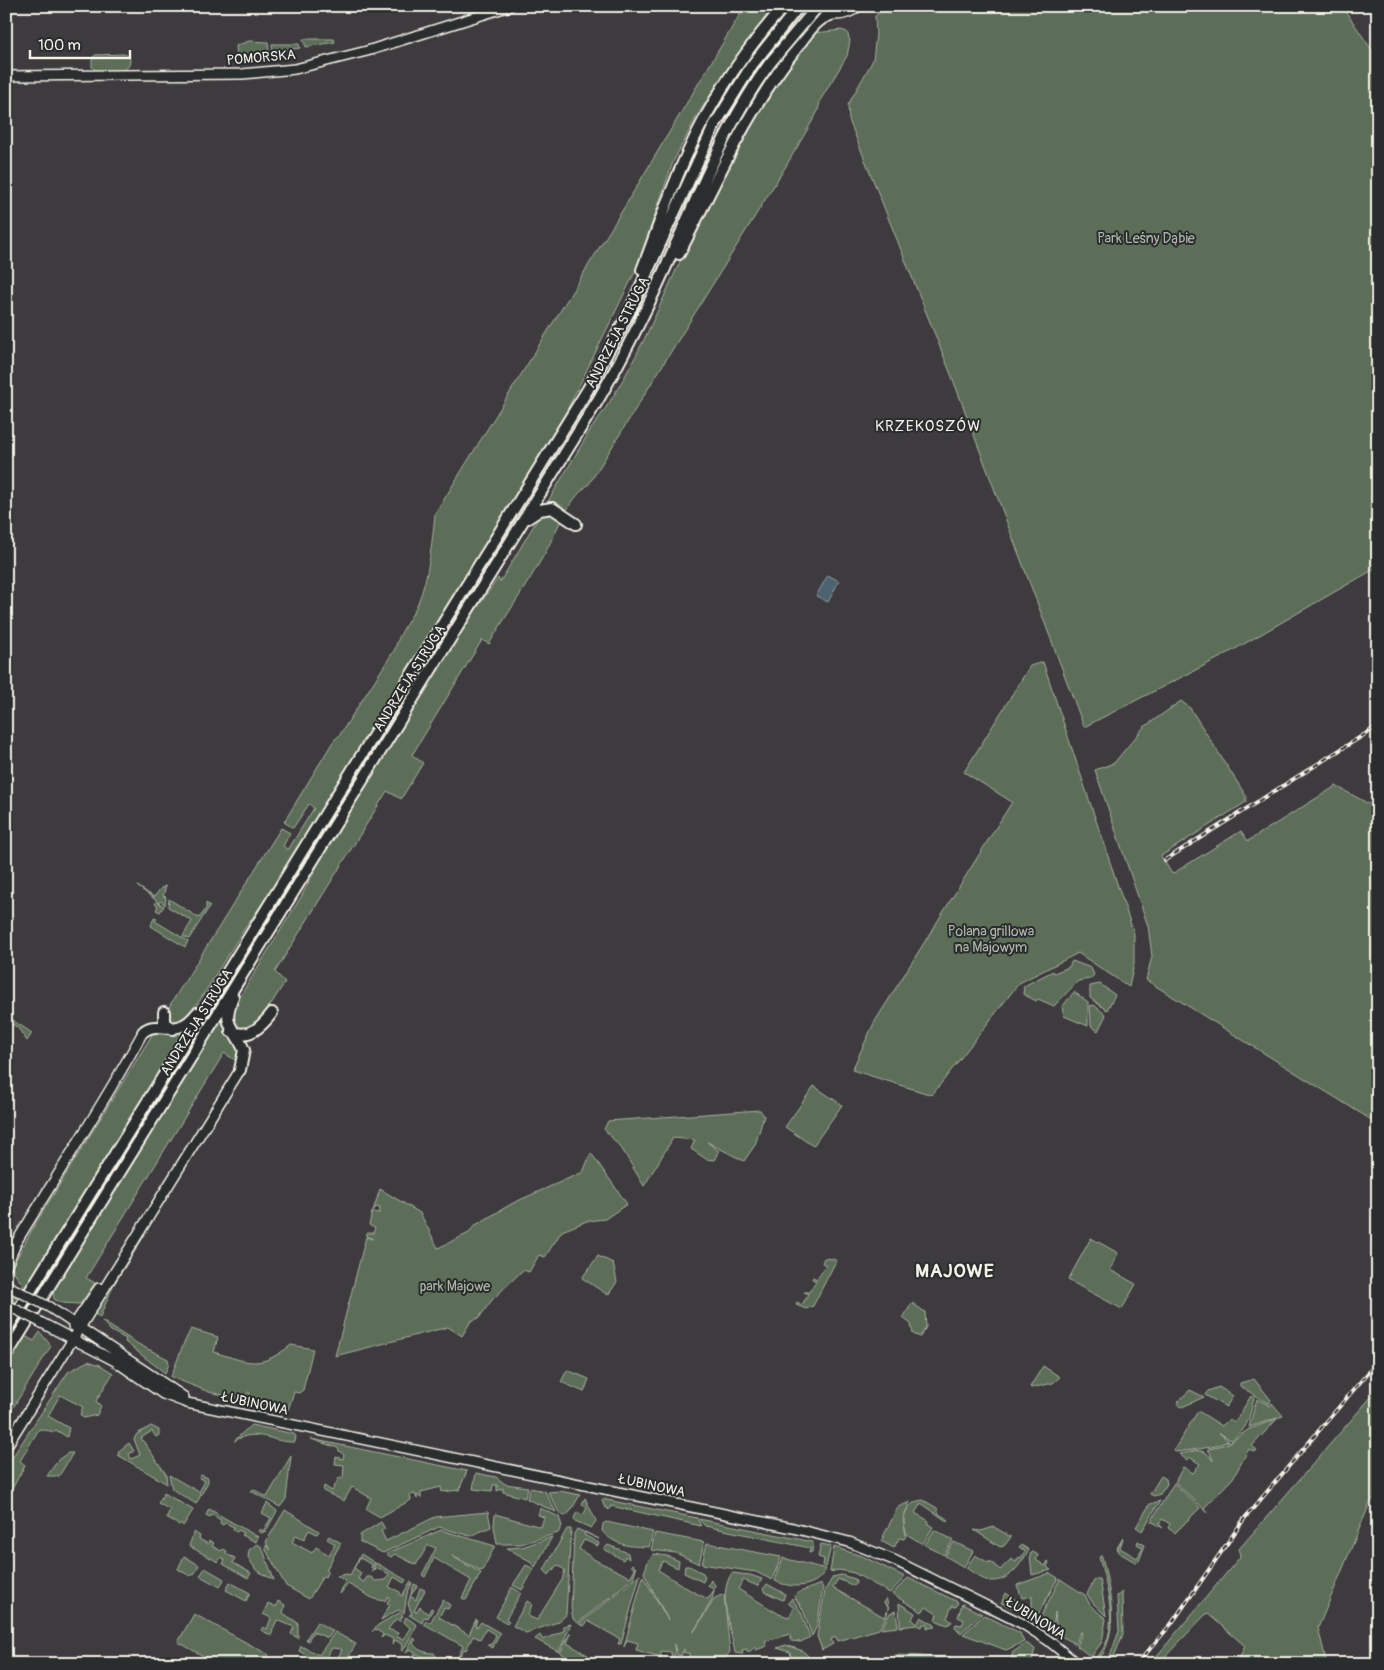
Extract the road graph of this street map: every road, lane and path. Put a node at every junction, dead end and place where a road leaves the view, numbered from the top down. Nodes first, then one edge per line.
1 (510, 6) edge
2 (784, 6) edge
3 (799, 6) edge
4 (811, 6) edge
5 (818, 6) edge
6 (860, 6) edge
7 (831, 15) junction
8 (6, 76) edge
9 (626, 351) junction
10 (609, 352) junction
11 (576, 524) dead end
12 (509, 543) junction
13 (258, 950) junction
14 (239, 953) junction
15 (164, 1012) dead end
16 (272, 1013) dead end
17 (174, 1029) junction
18 (231, 1031) junction
19 (143, 1032) joint
20 (240, 1070) joint
21 (16, 1241) junction
22 (6, 1253) edge
23 (6, 1267) edge
24 (6, 1285) edge
25 (8, 1305) edge
26 (78, 1325) junction
27 (6, 1330) edge
28 (72, 1338) junction
29 (6, 1356) edge
30 (194, 1404) junction
31 (6, 1446) edge
32 (1077, 1664) edge

1 - 8 street, POMORSKA
2 - 10 main road
3 - 10 main road, ANDRZEJA STRUGA
4 - 7 street
5 - 9 main road, ANDRZEJA STRUGA, bridge
6 - 7 street
7 - 9 main road
9 - 12 main road, ANDRZEJA STRUGA
10 - 14 main road, ANDRZEJA STRUGA
11 - 12 main road
12 - 13 main road, ANDRZEJA STRUGA
13 - 18 main road
13 - 29 main road, ANDRZEJA STRUGA
14 - 17 main road
14 - 27 main road, ANDRZEJA STRUGA
15 - 17 main road
16 - 18 main road
17 - 19 main road
18 - 20 main road
19 - 21 street
20 - 26 street
21 - 22 street
21 - 23 street
24 - 26 street, ŁUBINOWA, bridge
25 - 28 street, ŁUBINOWA, bridge
26 - 28 street
26 - 30 street, ŁUBINOWA
28 - 30 street, ŁUBINOWA
28 - 31 street
30 - 32 street, ŁUBINOWA

